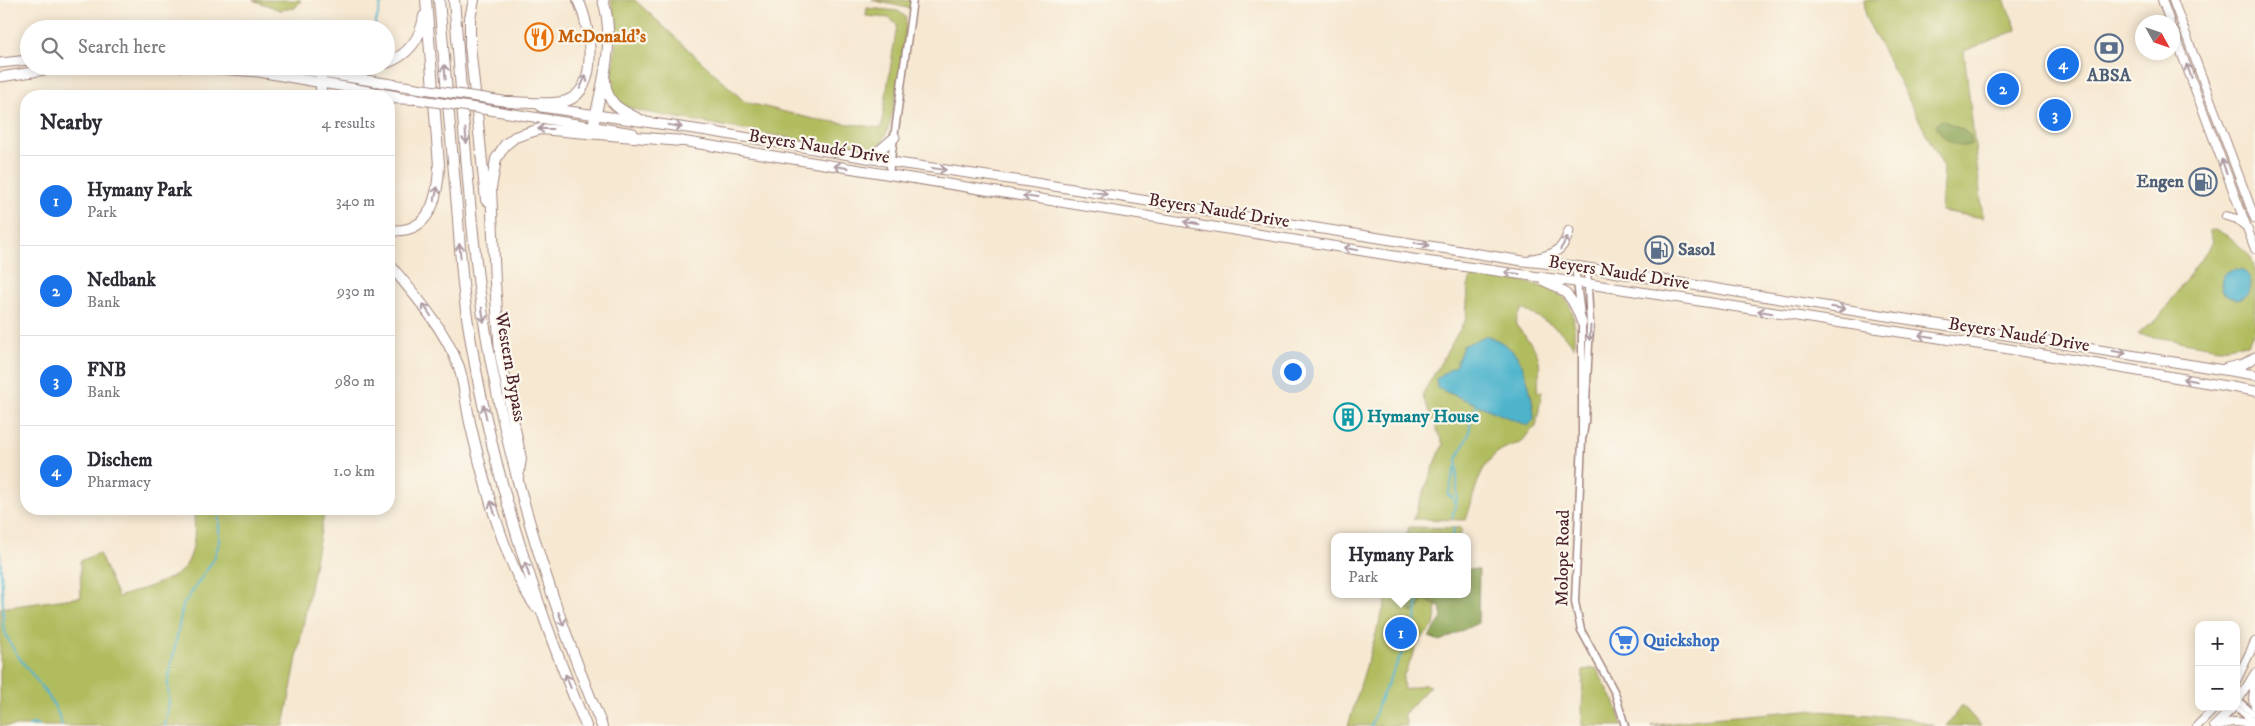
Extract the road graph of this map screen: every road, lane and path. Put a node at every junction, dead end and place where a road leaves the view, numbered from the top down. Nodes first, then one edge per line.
1 (425, 0) edge
2 (439, 0) edge
3 (454, 0) edge
4 (474, 0) edge
5 (578, 0) edge
6 (603, 0) edge
7 (913, 0) edge
8 (2162, 0) edge
9 (2173, 0) edge
10 (2167, 15) edge
11 (2180, 49) edge
12 (395, 59) edge
13 (20, 61) edge
14 (606, 61) junction
15 (0, 63) edge
16 (20, 74) edge
17 (268, 75) edge
18 (321, 75) edge
19 (334, 75) edge
20 (0, 77) edge
21 (321, 84) junction
22 (321, 90) edge
23 (358, 90) edge
24 (395, 96) edge
25 (395, 98) edge
26 (414, 99) junction
27 (509, 102) junction
28 (595, 114) junction
29 (643, 121) junction
30 (593, 126) junction
31 (894, 137) junction
32 (681, 141) junction
33 (866, 158) junction
34 (891, 162) junction
35 (889, 174) junction
36 (2226, 216) dead end
37 (2255, 219) edge
38 (395, 229) edge
39 (2248, 231) junction
40 (1569, 232) dead end
41 (2255, 249) edge
42 (1523, 262) junction
43 (1575, 266) junction
44 (1587, 268) junction
45 (395, 271) edge
46 (1535, 276) junction
47 (1577, 282) junction
48 (495, 283) junction
49 (1589, 284) junction
50 (1582, 323) junction
51 (2255, 357) edge
52 (2216, 369) junction
53 (2255, 375) edge
54 (2221, 385) junction
55 (2255, 390) edge
56 (2255, 395) edge
57 (1582, 440) junction
58 (518, 480) junction
59 (542, 615) junction
60 (2255, 642) edge
61 (2240, 673) edge
62 (2255, 673) edge
63 (2255, 681) edge
64 (2240, 697) edge
65 (2240, 706) edge
66 (2255, 706) edge
67 (2240, 709) edge
68 (2212, 711) edge
69 (2229, 711) edge
70 (2255, 714) edge
71 (2254, 725) edge
72 (586, 726) edge
73 (602, 726) edge
74 (1625, 726) edge
75 (2197, 726) edge
76 (2214, 726) edge
77 (2220, 726) edge

1 - 12 highway
38 -> 1 highway
59 -> 2 highway, Western Bypass
3 -> 58 highway, Western Bypass
4 - 48 highway
27 -> 5 highway
6 - 14 highway
7 - 31 street
8 - 10 main road
9 - 37 main road
39 -> 11 main road
13 - 15 main road
14 - 28 highway
14 - 29 highway
16 - 20 main road
17 - 21 main road, Beyers Naudé Drive
18 - 21 highway
19 - 27 main road, Beyers Naudé Drive, bridge
21 - 22 highway
21 - 23 main road, Beyers Naudé Drive
24 - 26 main road, Beyers Naudé Drive
25 - 26 highway
26 - 30 main road, Beyers Naudé Drive, bridge
27 - 28 main road, Beyers Naudé Drive
28 - 29 main road, Beyers Naudé Drive
28 - 30 highway
29 -> 33 main road, Beyers Naudé Drive
30 - 32 main road, Beyers Naudé Drive
31 - 33 main road
31 - 34 street
35 -> 32 main road, Beyers Naudé Drive
32 -> 48 highway
33 - 34 main road, Beyers Naudé Drive
34 - 35 street
34 -> 42 main road, Beyers Naudé Drive
46 -> 35 main road, Beyers Naudé Drive
36 - 39 main road
39 - 41 main road
42 -> 40 main road
42 - 43 main road, Beyers Naudé Drive
43 - 44 main road, Beyers Naudé Drive
43 - 47 street, Molope Road
44 - 49 street, Molope Road
44 -> 52 main road, Beyers Naudé Drive
59 -> 45 highway
46 - 47 main road, Beyers Naudé Drive
46 - 50 main road
47 - 49 main road, Beyers Naudé Drive
47 - 50 street, Molope Road
48 - 58 highway
54 -> 49 main road, Beyers Naudé Drive
49 -> 57 street, Molope Road
50 - 57 street, Molope Road
51 - 52 main road
52 - 53 main road, Beyers Naudé Drive
54 - 55 main road, Beyers Naudé Drive
54 - 56 main road
57 - 74 street, Molope Road
58 -> 73 highway, Western Bypass
72 -> 59 highway, Western Bypass
60 - 61 main road
62 - 64 main road
63 - 66 main road
65 - 70 street
67 - 71 street
68 - 75 main road
69 - 76 main road
71 - 77 main road

